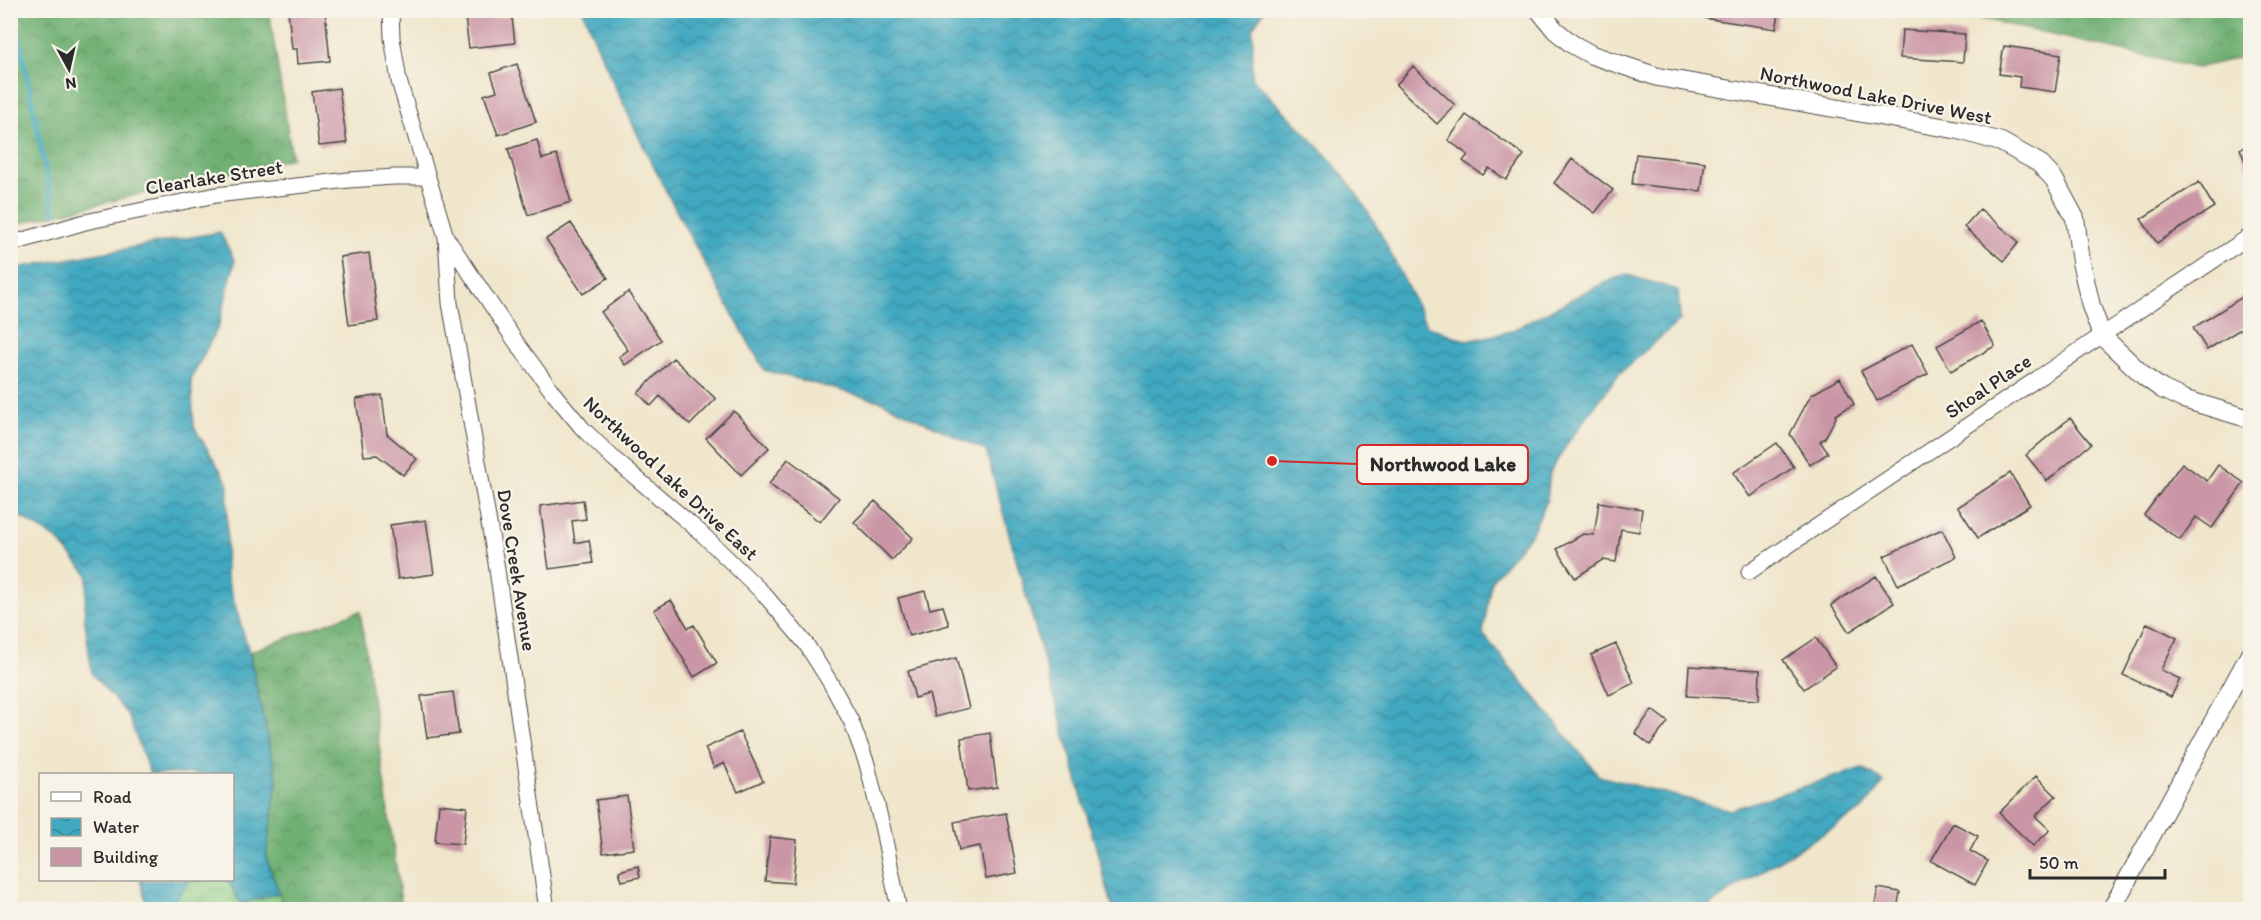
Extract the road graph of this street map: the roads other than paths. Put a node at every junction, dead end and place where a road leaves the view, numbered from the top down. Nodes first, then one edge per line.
1 (391, 10) edge
2 (1539, 10) edge
3 (428, 177) junction
4 (2250, 236) edge
5 (446, 237) junction
6 (10, 244) edge
7 (2102, 336) junction
8 (2250, 419) edge
9 (1749, 572) dead end
10 (2250, 654) edge
11 (546, 909) edge
12 (899, 909) edge
13 (2111, 909) edge

1 - 3 street, Northwood Lake Drive East
2 - 7 street, Northwood Lake Drive West
3 - 5 street, Northwood Lake Drive East
3 - 6 street, Clearlake Street
4 - 7 street, Shoal Place
5 - 11 street, Dove Creek Avenue
5 - 12 street, Northwood Lake Drive East
7 - 8 street, Northwood Lake Drive West
7 - 9 street, Shoal Place
10 - 13 street

